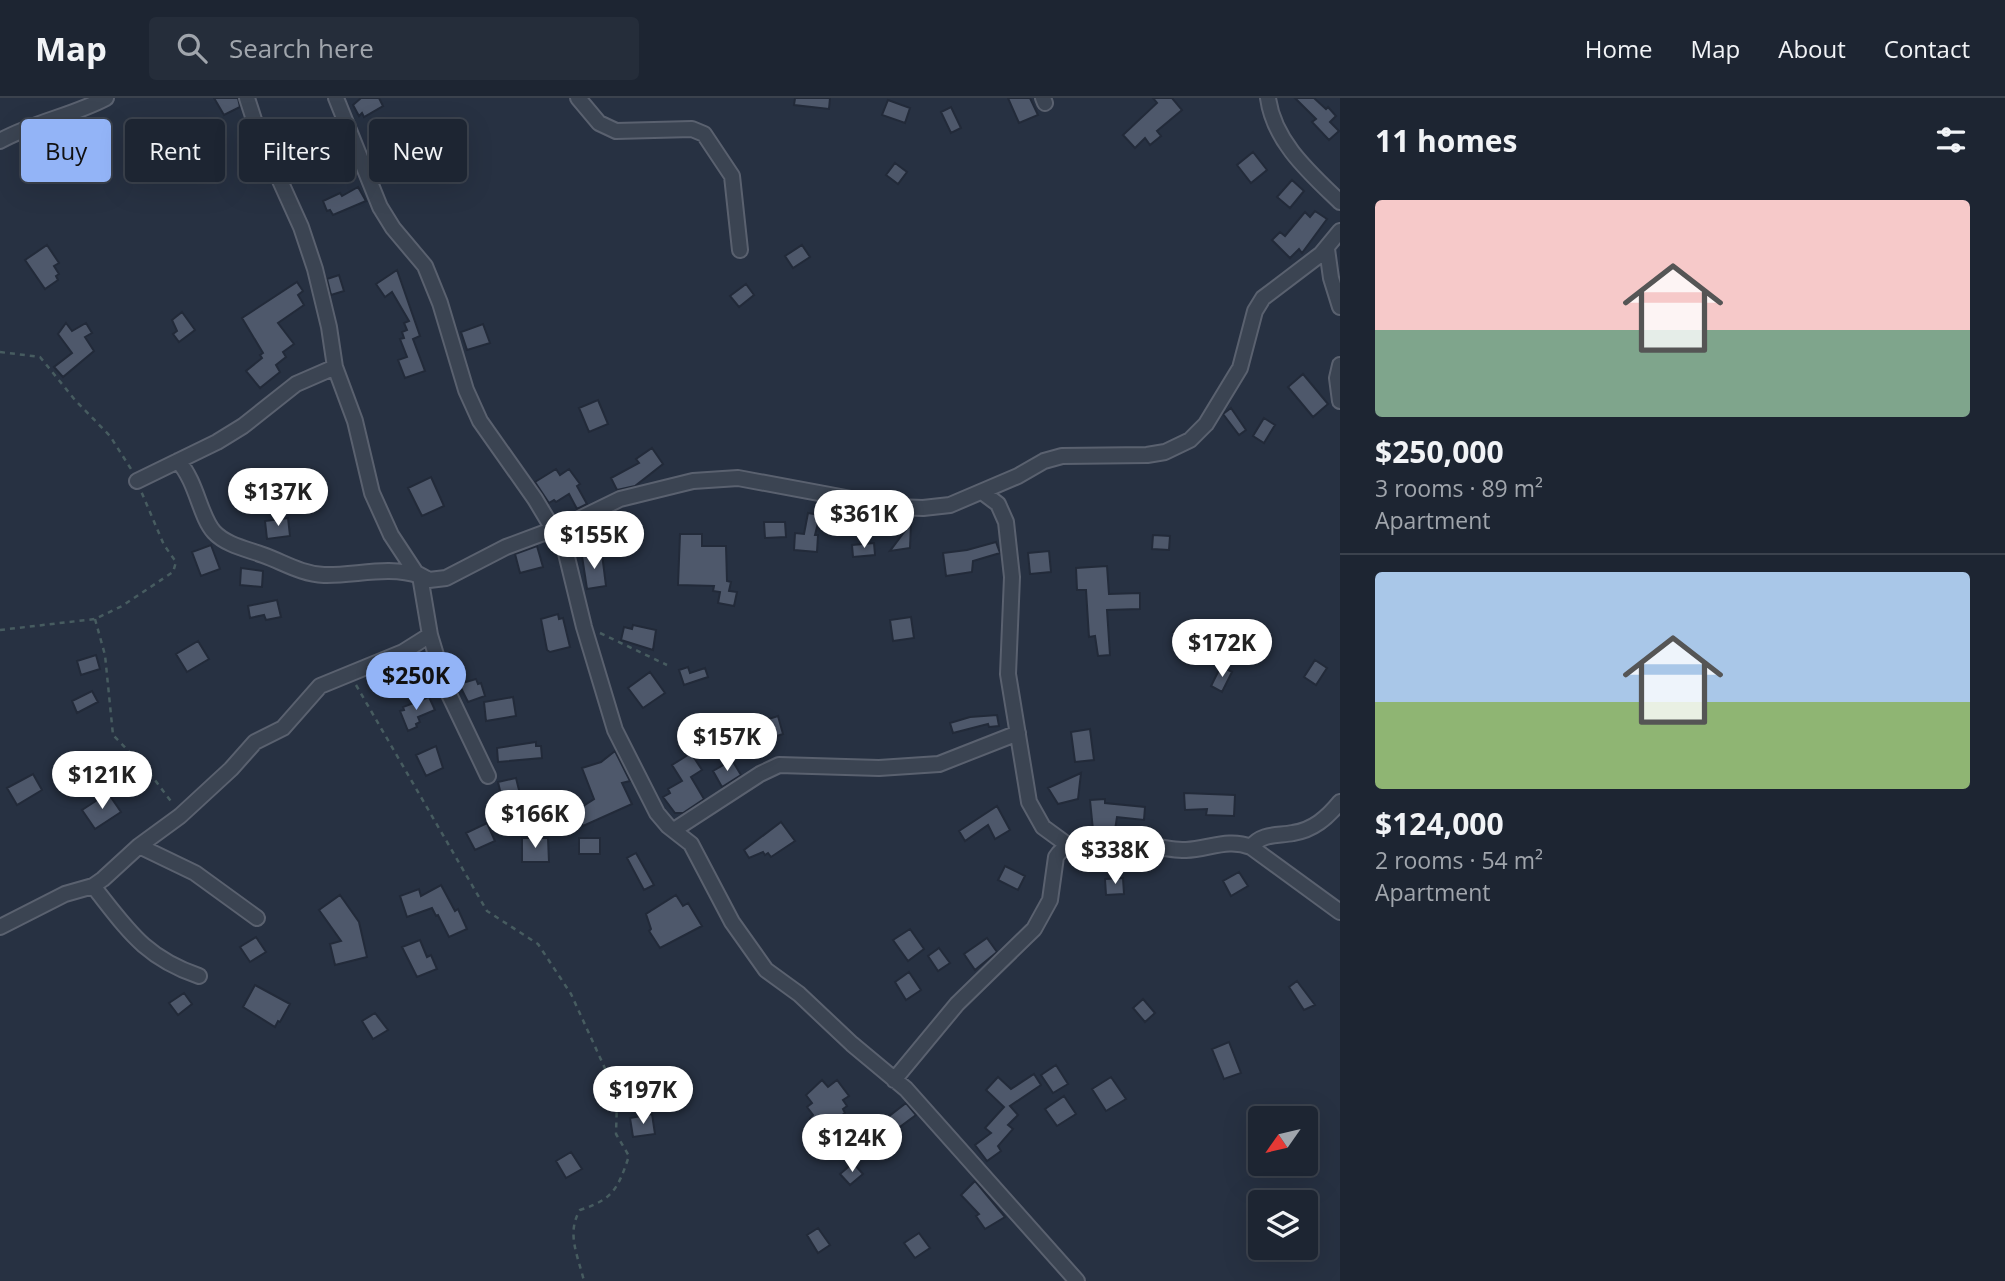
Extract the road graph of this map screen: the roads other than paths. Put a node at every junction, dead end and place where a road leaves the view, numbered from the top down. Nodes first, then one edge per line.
1 (106, 98) edge
2 (247, 98) edge
3 (336, 98) edge
4 (578, 98) edge
5 (1269, 98) edge
6 (0, 141) edge
7 (1340, 202) edge
8 (1340, 231) edge
9 (1327, 249) junction
10 (740, 250) dead end
11 (1340, 307) edge
12 (1340, 365) edge
13 (335, 367) junction
14 (1340, 401) edge
15 (178, 461) junction
16 (137, 481) road end
17 (982, 492) junction
18 (552, 529) junction
19 (420, 576) junction
20 (430, 635) junction
21 (1018, 733) junction
22 (488, 776) dead end
23 (1340, 802) edge
24 (674, 830) junction
25 (139, 846) junction
26 (1069, 846) junction
27 (1251, 847) junction
28 (93, 886) junction
29 (1340, 912) edge
30 (257, 918) dead end
31 (0, 927) edge
32 (199, 976) dead end
33 (894, 1080) junction
34 (1077, 1281) edge

1 - 6 street
2 - 13 street
3 - 18 street
4 - 10 street
5 - 7 street
8 - 9 street
9 - 11 street
9 - 17 street
12 - 14 street
13 - 15 street
13 - 19 street
15 - 16 street
15 - 19 street
17 - 18 street
17 - 21 street
18 - 19 street
18 - 24 street
19 - 20 street
20 - 22 street
20 - 25 street
21 - 24 street
21 - 26 street
23 - 27 street
24 - 33 street
25 - 28 street
25 - 30 street
26 - 27 street
26 - 33 street
27 - 29 street
28 - 31 street
28 - 32 street
33 - 34 street

